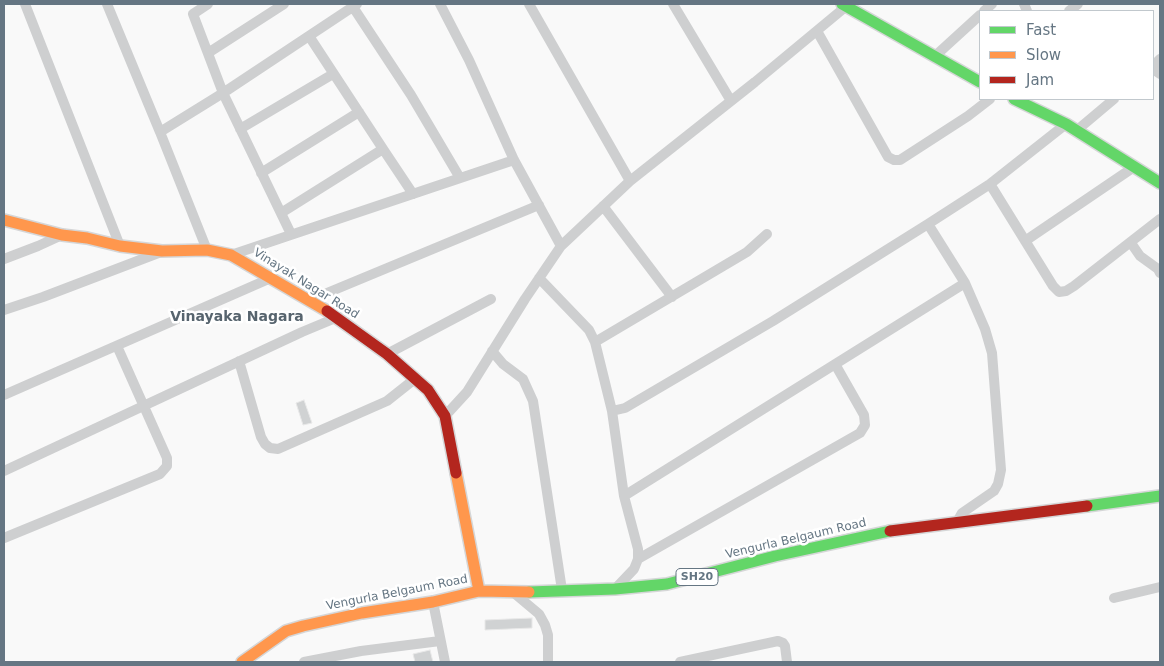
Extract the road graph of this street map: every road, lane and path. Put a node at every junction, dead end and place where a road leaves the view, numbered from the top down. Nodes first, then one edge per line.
1 (25, 4) edge
2 (107, 4) edge
3 (189, 4) edge
4 (208, 4) edge
5 (284, 4) edge
6 (440, 4) edge
7 (529, 4) edge
8 (674, 4) edge
9 (846, 4) edge
10 (355, 5) edge
11 (193, 14) junction
12 (979, 16) edge
13 (817, 32) junction
14 (309, 36) junction
15 (208, 53) junction
16 (934, 57) junction
17 (333, 74) junction
18 (979, 81) edge
19 (223, 93) junction
20 (989, 100) edge
21 (1016, 100) edge
22 (1113, 100) edge
23 (731, 101) junction
24 (359, 112) junction
25 (1066, 124) junction
26 (240, 129) junction
27 (1076, 131) junction
28 (160, 132) junction
29 (383, 149) junction
30 (514, 160) junction
31 (1134, 167) junction
32 (261, 173) junction
33 (460, 178) junction
34 (630, 181) junction
35 (1160, 183) edge
36 (990, 184) junction
37 (413, 194) junction
38 (539, 205) junction
39 (603, 206) junction
40 (281, 213) junction
41 (1160, 219) edge
42 (4, 220) edge
43 (928, 224) junction
44 (291, 234) junction
45 (767, 234) dead end
46 (62, 235) junction
47 (1025, 241) junction
48 (1131, 243) junction
49 (120, 246) junction
50 (561, 246) junction
51 (207, 250) junction
52 (162, 251) junction
53 (231, 254) junction
54 (4, 259) edge
55 (1159, 270) edge
56 (271, 278) junction
57 (539, 278) junction
58 (965, 283) junction
59 (672, 297) junction
60 (491, 299) dead end
61 (310, 300) junction
62 (4, 310) edge
63 (338, 317) junction
64 (595, 342) junction
65 (117, 346) junction
66 (492, 350) junction
67 (387, 354) junction
68 (239, 361) junction
69 (835, 364) junction
70 (416, 378) junction
71 (4, 395) edge
72 (144, 406) junction
73 (612, 411) junction
74 (445, 416) junction
75 (4, 470) edge
76 (624, 496) junction
77 (1160, 496) edge
78 (957, 522) junction
79 (4, 538) edge
80 (638, 559) junction
81 (1160, 587) edge
82 (615, 589) junction
83 (562, 590) junction
84 (479, 591) junction
85 (514, 593) junction
86 (1114, 598) dead end
87 (433, 602) junction
88 (440, 641) junction
89 (242, 662) edge
90 (304, 662) edge
91 (445, 662) edge
92 (548, 662) edge
93 (680, 662) edge
94 (788, 662) edge

1 - 49 street
2 - 28 street
3 - 11 street
4 - 11 street
5 - 15 street
6 - 30 street
7 - 34 street
8 - 23 street
9 - 13 street
9 - 16 main road
10 - 14 street
10 - 33 street
11 - 15 street
12 - 16 street
13 - 20 street
13 - 23 street
14 - 17 street
14 - 19 street
15 - 19 street
16 - 18 main road
17 - 24 street
17 - 26 street
19 - 26 street
19 - 28 street
21 - 25 main road
22 - 27 street
23 - 34 street
24 - 29 street
24 - 32 street
25 - 27 main road
25 - 36 street
26 - 32 street
27 - 31 main road
28 - 51 street
29 - 37 street
29 - 40 street
30 - 33 street
30 - 38 street
31 - 35 main road
31 - 47 street
32 - 40 street
33 - 37 street
34 - 39 street
36 - 43 street
36 - 47 street
37 - 44 street
38 - 50 street
38 - 61 street
39 - 50 street
39 - 59 street
40 - 44 street
41 - 48 street
42 - 46 main road, Vinayak Nagar Road
43 - 58 street
43 - 73 street
44 - 53 street
45 - 59 street
46 - 49 main road, Vinayak Nagar Road
46 - 54 street
47 - 48 street
48 - 55 street
49 - 52 main road, Vinayak Nagar Road
50 - 57 street
51 - 52 main road, Vinayak Nagar Road
51 - 53 main road, Vinayak Nagar Road
52 - 62 street
53 - 56 main road, Vinayak Nagar Road
56 - 61 main road, Vinayak Nagar Road
56 - 65 street
57 - 64 street
57 - 66 street
58 - 69 street
58 - 78 street
59 - 64 street
60 - 67 street
61 - 63 main road, Vinayak Nagar Road
63 - 67 main road, Vinayak Nagar Road
63 - 68 street
64 - 73 street
65 - 71 street
65 - 72 street
66 - 74 street
66 - 83 street
67 - 70 main road, Vinayak Nagar Road
68 - 70 street
68 - 72 street
69 - 76 street
69 - 80 street
70 - 74 main road, Vinayak Nagar Road
72 - 75 street
72 - 79 street
73 - 76 street
74 - 84 main road, Vinayak Nagar Road
76 - 80 street
77 - 78 main road, Vengurla Belgaum Road / SH20
78 - 82 main road, Vengurla Belgaum Road / SH20
80 - 82 street
81 - 86 street
82 - 83 main road, Vengurla Belgaum Road / SH20
83 - 85 main road, Vengurla Belgaum Road / SH20
84 - 85 main road, Vengurla Belgaum Road / SH20
84 - 87 main road, Vengurla Belgaum Road / SH20
85 - 92 street
87 - 88 street
87 - 89 main road, Vengurla Belgaum Road / SH20
88 - 90 street
88 - 91 street
93 - 94 street

